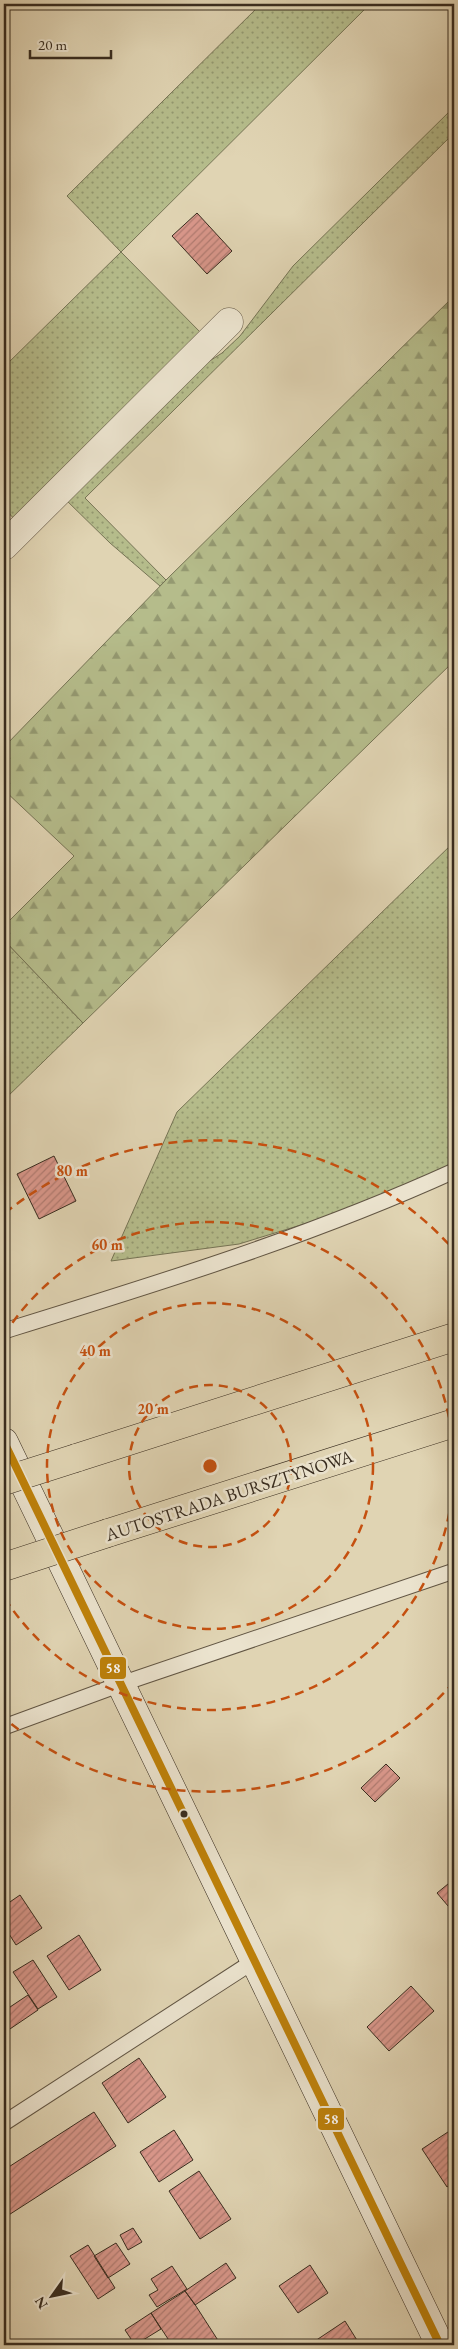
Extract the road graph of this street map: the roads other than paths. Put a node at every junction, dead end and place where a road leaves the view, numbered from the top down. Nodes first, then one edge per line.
1 (229, 322) dead end
2 (4, 546) edge
3 (454, 1171) edge
4 (4, 1332) edge
5 (454, 1337) edge
6 (454, 1423) edge
7 (4, 1442) edge
8 (4, 1481) edge
9 (4, 1567) edge
10 (454, 1571) edge
11 (121, 1684) junction
12 (4, 1728) edge
13 (254, 1961) junction
14 (4, 2123) edge
15 (440, 2345) edge

1 - 2 main road
3 - 4 lane
5 - 8 highway, bridge
6 - 9 highway, AUTOSTRADA BURSZTYNOWA, bridge
7 - 11 main road
10 - 11 lane
11 - 12 lane
11 - 13 main road
13 - 14 lane
13 - 15 main road

